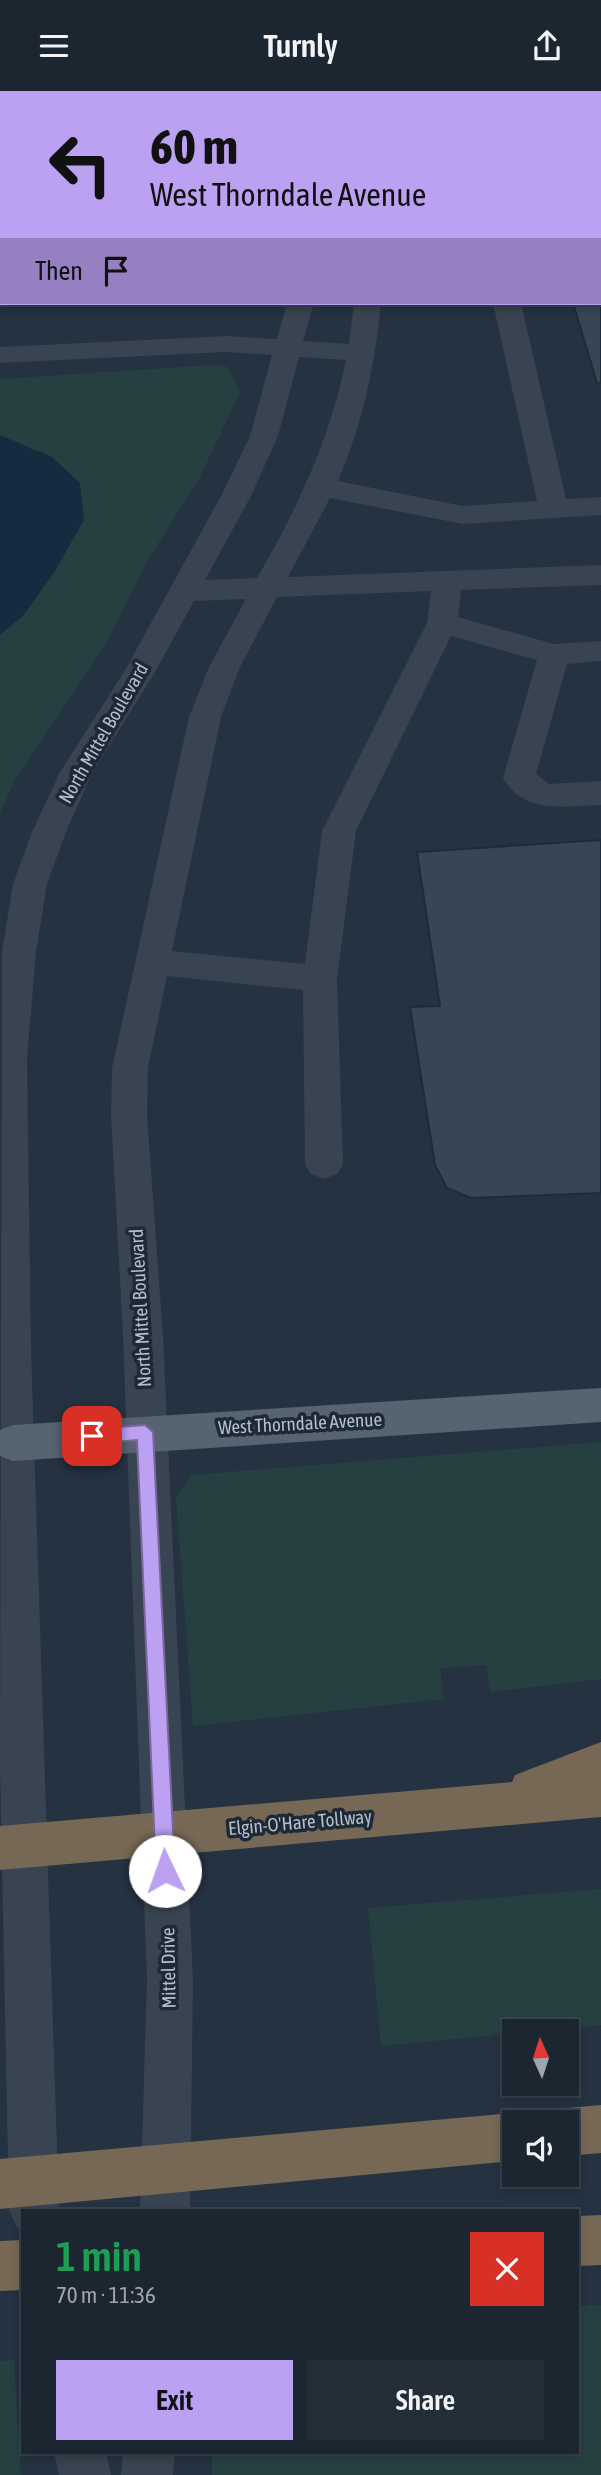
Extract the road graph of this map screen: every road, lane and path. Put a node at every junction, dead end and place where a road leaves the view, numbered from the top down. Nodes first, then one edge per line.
1 (300, 305) edge
2 (367, 305) edge
3 (508, 305) edge
4 (289, 349) junction
5 (362, 353) junction
6 (0, 355) edge
7 (322, 487) junction
8 (601, 506) edge
9 (554, 509) junction
10 (601, 575) edge
11 (447, 581) junction
12 (266, 589) junction
13 (185, 591) junction
14 (442, 623) junction
15 (601, 651) edge
16 (554, 654) junction
17 (601, 793) edge
18 (153, 962) junction
19 (320, 979) junction
20 (324, 1164) dead end
21 (601, 1405) edge
22 (145, 1432) junction
23 (7, 1443) edge
24 (601, 1763) edge
25 (601, 1797) edge
26 (492, 1806) junction
27 (0, 1848) edge
28 (601, 2129) edge
29 (579, 2131) edge
30 (502, 2138) edge
31 (0, 2184) edge
32 (34, 2209) edge
33 (165, 2209) edge
34 (601, 2240) edge
35 (579, 2241) edge
36 (21, 2265) edge
37 (0, 2266) edge
38 (80, 2454) edge
39 (149, 2454) edge
40 (85, 2475) edge
41 (147, 2475) edge

1 - 4 street, North Mittel Boulevard
2 - 5 street, North Mittel Boulevard
3 - 9 street
4 - 5 street
4 - 6 street
4 - 13 street, North Mittel Boulevard
5 - 7 street, North Mittel Boulevard
7 - 9 street
7 - 12 street, North Mittel Boulevard
8 - 9 street
10 - 11 street
11 - 12 street
11 - 14 street
12 - 13 street
12 - 18 street, North Mittel Boulevard
13 - 23 street, North Mittel Boulevard
14 - 16 street
14 - 19 street
15 - 16 street
16 - 17 street
18 - 19 street
18 - 22 street, North Mittel Boulevard
19 - 20 street
21 - 22 main road, West Thorndale Avenue
22 - 23 main road, West Thorndale Avenue
22 - 33 street, Mittel Drive
23 - 32 street
24 - 26 highway
25 - 26 highway, Elgin-O'Hare Tollway
26 - 27 highway, Elgin-O'Hare Tollway
28 - 29 highway
30 - 31 highway
34 - 35 highway
36 - 37 highway
38 - 40 street
39 - 41 street

